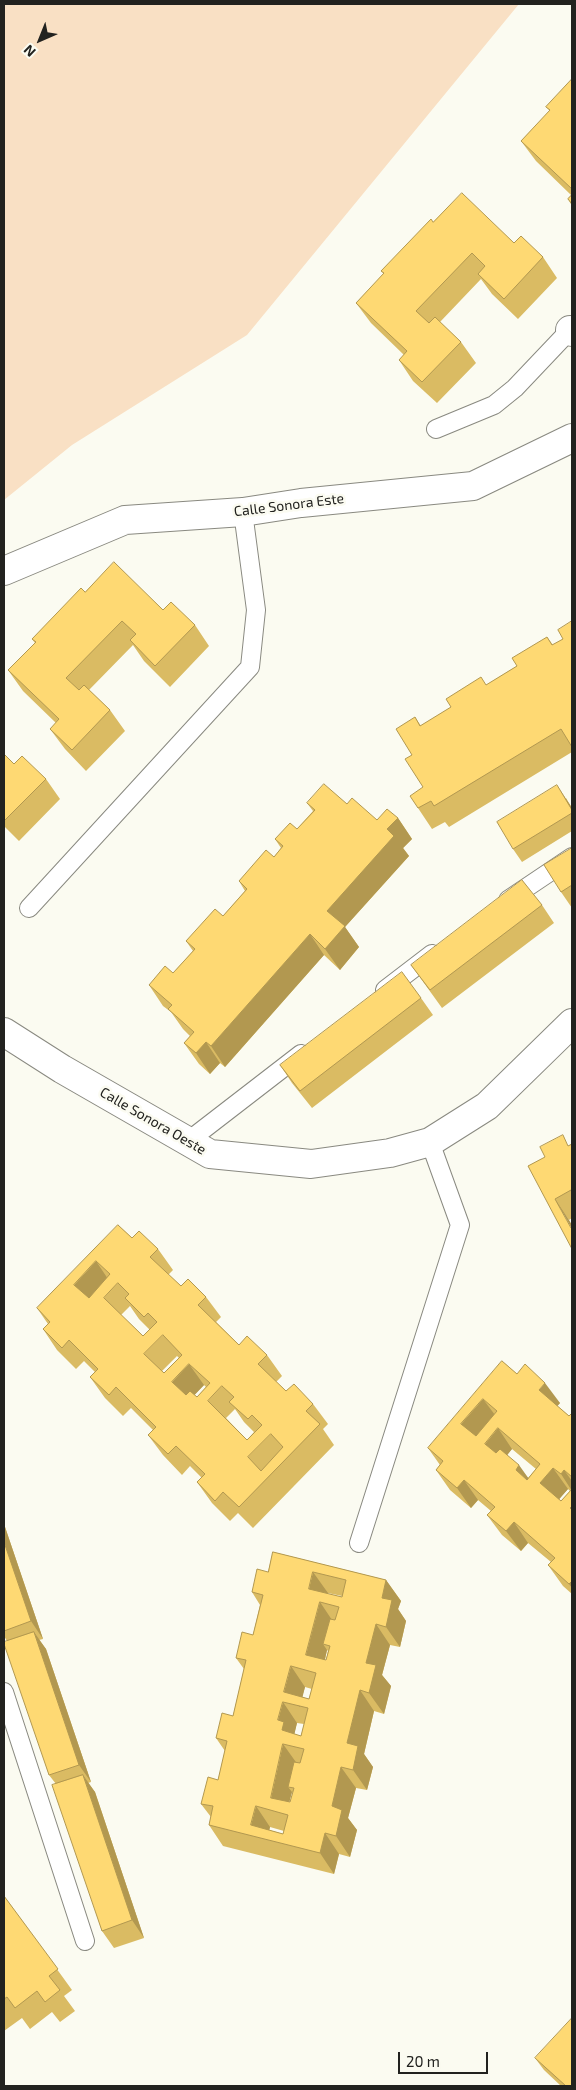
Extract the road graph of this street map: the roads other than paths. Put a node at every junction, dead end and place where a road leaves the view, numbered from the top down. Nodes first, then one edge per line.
1 (572, 330) edge
2 (436, 429) dead end
3 (572, 438) edge
4 (243, 512) junction
5 (4, 572) edge
6 (572, 857) edge
7 (29, 908) dead end
8 (493, 910) edge
9 (447, 944) edge
10 (370, 1002) edge
11 (572, 1024) edge
12 (4, 1032) edge
13 (316, 1042) edge
14 (187, 1142) junction
15 (430, 1142) junction
16 (359, 1543) dead end
17 (4, 1692) edge
18 (85, 1941) dead end

1 - 2 lane
3 - 4 street, Calle Sonora Este
4 - 5 street, Calle Sonora Este
4 - 7 lane
6 - 8 lane
9 - 10 lane
11 - 15 street, Calle Sonora Oeste
12 - 14 street, Calle Sonora Oeste
13 - 14 lane
14 - 15 street, Calle Sonora Oeste
15 - 16 lane
17 - 18 lane

